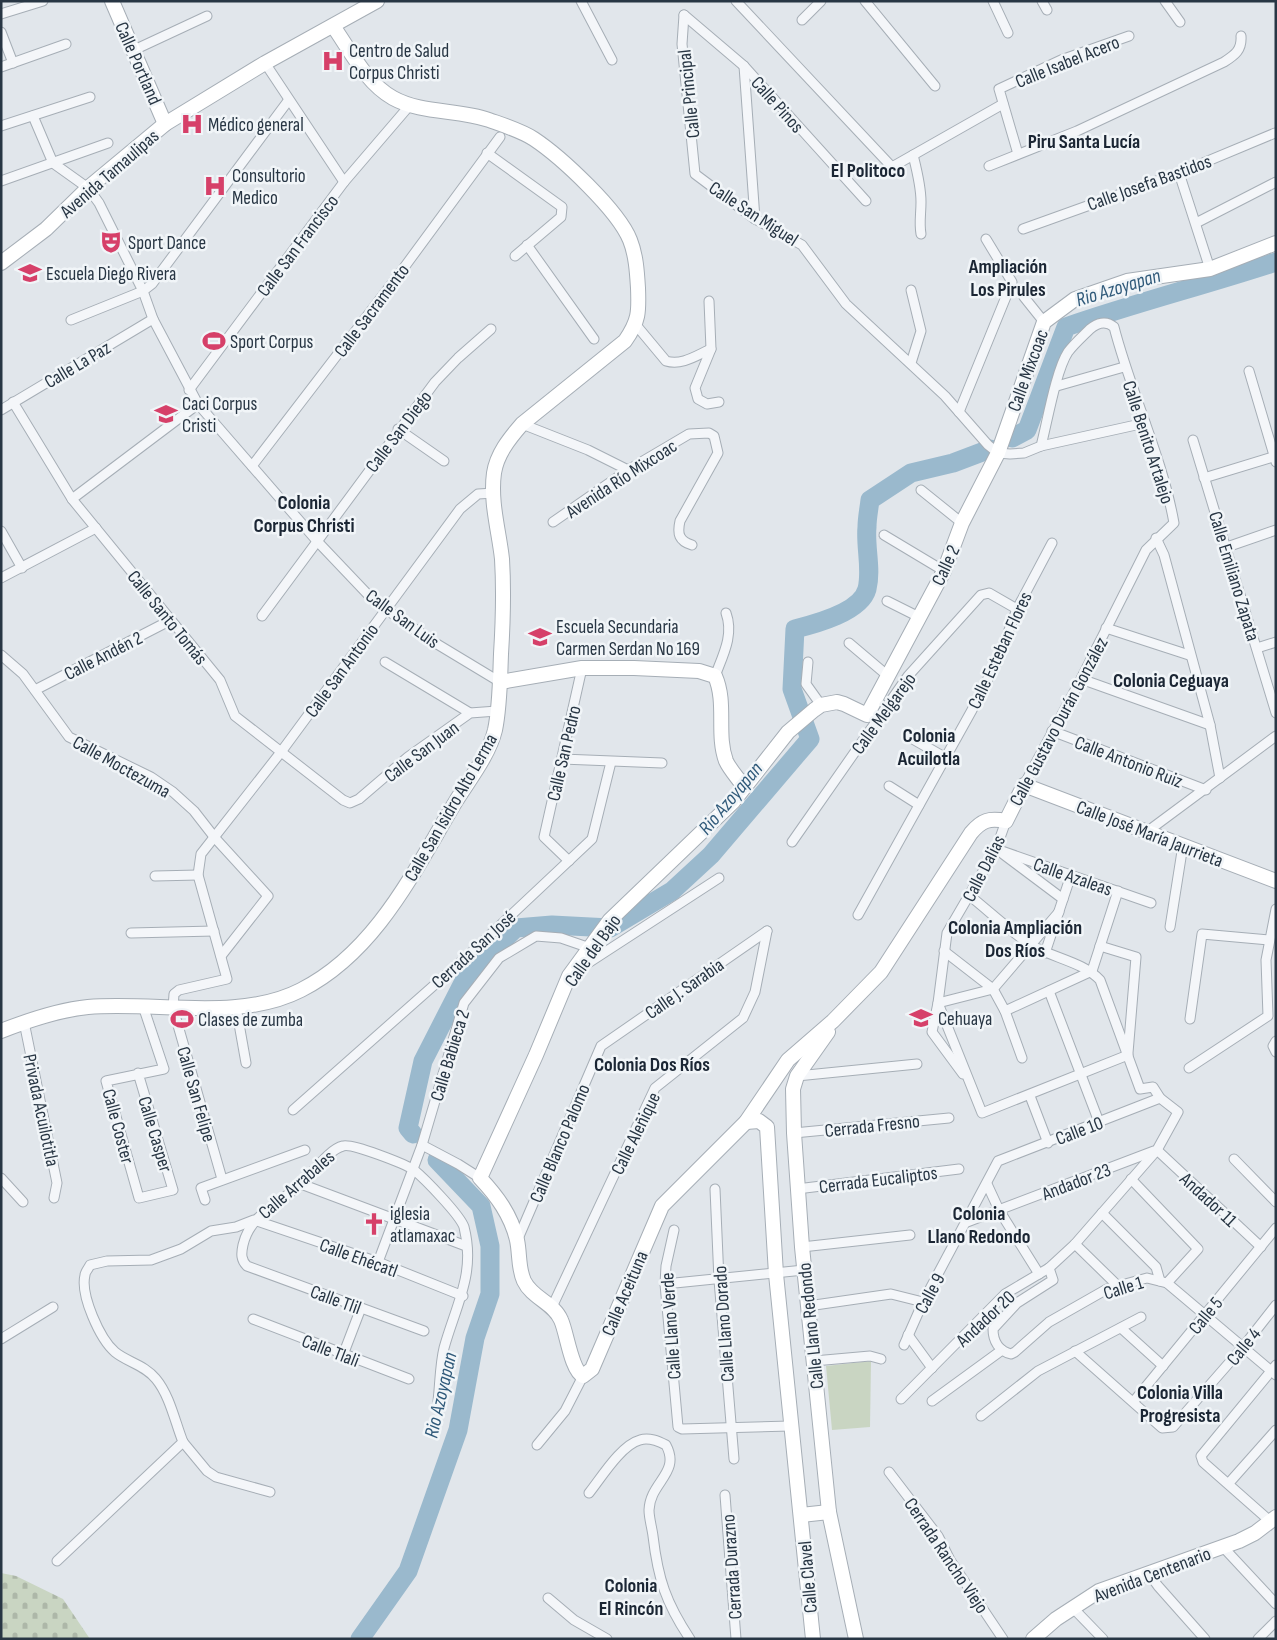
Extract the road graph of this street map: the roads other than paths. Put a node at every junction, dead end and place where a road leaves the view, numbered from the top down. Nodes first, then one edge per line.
1 (43, 1) edge
2 (112, 1) edge
3 (378, 1) edge
4 (581, 1) edge
5 (736, 1) edge
6 (820, 1) edge
7 (865, 1) edge
8 (993, 1) edge
9 (1165, 1) edge
10 (1, 14) edge
11 (684, 15) joint
12 (207, 16) dead end
13 (802, 20) dead end
14 (1180, 22) dead end
15 (333, 26) junction
16 (1, 32) edge
17 (1008, 33) dead end
18 (1130, 36) dead end
19 (1241, 36) dead end
20 (66, 44) dead end
21 (134, 50) junction
22 (612, 60) dead end
23 (13, 63) junction
24 (265, 63) junction
25 (744, 66) junction
26 (1, 67) edge
27 (935, 86) dead end
28 (90, 97) dead end
29 (288, 100) junction
30 (1003, 104) junction
31 (410, 105) junction
32 (33, 116) junction
33 (166, 124) junction
34 (1, 126) edge
35 (1275, 133) edge
36 (500, 136) dead end
37 (108, 143) dead end
38 (488, 153) junction
39 (1018, 154) junction
40 (913, 156) junction
41 (53, 163) junction
42 (989, 166) dead end
43 (1179, 173) junction
44 (696, 174) joint
45 (1, 180) edge
46 (344, 182) junction
47 (1276, 182) edge
48 (88, 188) junction
49 (866, 201) dead end
50 (755, 219) junction
51 (1196, 223) junction
52 (1023, 229) dead end
53 (921, 234) dead end
54 (986, 239) dead end
55 (1276, 243) edge
56 (527, 245) junction
57 (515, 256) dead end
58 (1, 264) edge
59 (1210, 269) junction
60 (911, 290) dead end
61 (143, 291) junction
62 (1024, 297) dead end
63 (709, 301) dead end
64 (153, 319) junction
65 (71, 320) dead end
66 (1044, 322) junction
67 (636, 325) junction
68 (491, 328) dead end
69 (594, 339) dead end
70 (711, 349) junction
71 (911, 363) junction
72 (1124, 367) junction
73 (1249, 371) dead end
74 (1057, 386) junction
75 (189, 390) junction
76 (13, 402) junction
77 (719, 402) dead end
78 (198, 404) junction
79 (1, 410) edge
80 (959, 412) junction
81 (1145, 423) junction
82 (522, 424) junction
83 (398, 429) junction
84 (1193, 440) dead end
85 (1041, 446) junction
86 (998, 453) junction
87 (1275, 458) edge
88 (444, 461) dead end
89 (252, 466) junction
90 (628, 470) junction
91 (1204, 478) junction
92 (921, 490) dead end
93 (494, 493) junction
94 (72, 499) junction
95 (553, 522) dead end
96 (962, 524) junction
97 (96, 528) junction
98 (1276, 530) edge
99 (1, 531) edge
100 (884, 534) dead end
101 (1156, 538) junction
102 (317, 541) junction
103 (1052, 543) dead end
104 (692, 545) dead end
105 (1226, 547) junction
106 (22, 568) junction
107 (944, 571) junction
108 (1, 578) edge
109 (887, 602) dead end
110 (385, 609) junction
111 (1017, 610) junction
112 (726, 613) dead end
113 (262, 616) dead end
114 (919, 617) junction
115 (171, 620) junction
116 (1106, 628) junction
117 (1276, 642) edge
118 (849, 643) dead end
119 (1257, 648) junction
120 (1, 655) edge
121 (1189, 655) junction
122 (385, 662) dead end
123 (808, 662) dead end
124 (582, 668) junction
125 (715, 676) junction
126 (888, 676) junction
127 (1081, 679) junction
128 (500, 682) junction
129 (35, 690) junction
130 (818, 708) junction
131 (497, 711) junction
132 (470, 713) junction
133 (1276, 713) edge
134 (871, 718) junction
135 (1210, 725) junction
136 (1052, 731) junction
137 (1276, 736) edge
138 (911, 738) dead end
139 (281, 752) junction
140 (946, 758) junction
141 (562, 759) junction
142 (611, 762) junction
143 (662, 763) dead end
144 (1220, 778) junction
145 (1024, 785) junction
146 (889, 786) dead end
147 (744, 787) junction
148 (1206, 790) junction
149 (350, 803) joint
150 (919, 805) junction
151 (1006, 821) junction
152 (1148, 831) junction
153 (215, 838) junction
154 (792, 842) dead end
155 (1183, 845) junction
156 (996, 849) junction
157 (570, 860) junction
158 (198, 875) junction
159 (1071, 875) junction
160 (155, 876) dead end
161 (719, 878) dead end
162 (1276, 881) edge
163 (1118, 891) junction
164 (970, 896) junction
165 (1063, 899) junction
166 (1150, 902) dead end
167 (1276, 910) edge
168 (1058, 912) junction
169 (858, 915) dead end
170 (1170, 927) dead end
171 (214, 931) junction
172 (767, 931) joint
173 (131, 933) dead end
174 (1270, 940) junction
175 (1030, 944) junction
176 (593, 945) junction
177 (1100, 946) junction
178 (944, 951) junction
179 (1045, 952) junction
180 (1276, 955) edge
181 (221, 956) junction
182 (1266, 960) junction
183 (1092, 972) junction
184 (569, 976) junction
185 (993, 989) junction
186 (1049, 991) junction
187 (938, 1002) junction
188 (143, 1006) junction
189 (236, 1007) junction
190 (173, 1008) junction
191 (1005, 1011) junction
192 (1190, 1019) dead end
193 (833, 1021) junction
194 (24, 1022) junction
195 (1, 1031) edge
196 (601, 1046) joint
197 (1128, 1055) junction
198 (1022, 1058) dead end
199 (246, 1063) dead end
200 (917, 1064) dead end
201 (1189, 1068) dead end
202 (138, 1073) junction
203 (1080, 1075) junction
204 (797, 1076) junction
205 (971, 1085) junction
206 (1030, 1096) junction
207 (1160, 1098) junction
208 (293, 1110) dead end
209 (949, 1118) dead end
210 (746, 1122) junction
211 (1099, 1122) junction
212 (794, 1133) junction
213 (1048, 1142) junction
214 (422, 1145) junction
215 (305, 1150) dead end
216 (1156, 1150) junction
217 (1234, 1159) dead end
218 (998, 1161) joint
219 (959, 1169) dead end
220 (413, 1170) junction
221 (1, 1178) edge
222 (480, 1178) junction
223 (222, 1179) junction
224 (1131, 1179) junction
225 (300, 1184) junction
226 (987, 1184) junction
227 (715, 1189) dead end
228 (797, 1190) junction
229 (54, 1198) dead end
230 (139, 1198) joint
231 (206, 1200) dead end
232 (22, 1202) dead end
233 (1276, 1202) edge
234 (999, 1210) junction
235 (1102, 1213) junction
236 (394, 1219) junction
237 (254, 1220) junction
238 (968, 1222) junction
239 (1276, 1228) edge
240 (674, 1230) dead end
241 (910, 1235) dead end
242 (517, 1241) junction
243 (1075, 1244) junction
244 (466, 1246) junction
245 (802, 1247) junction
246 (1261, 1247) junction
247 (378, 1262) junction
248 (247, 1266) joint
249 (1049, 1268) junction
250 (804, 1270) junction
251 (776, 1274) junction
252 (1039, 1274) junction
253 (719, 1280) junction
254 (1163, 1282) junction
255 (665, 1284) junction
256 (1118, 1286) junction
257 (462, 1296) junction
258 (923, 1302) junction
259 (1276, 1304) edge
260 (808, 1306) junction
261 (52, 1307) dead end
262 (552, 1307) junction
263 (362, 1308) junction
264 (1205, 1315) junction
265 (1141, 1317) dead end
266 (253, 1319) dead end
267 (1121, 1328) junction
268 (424, 1332) dead end
269 (908, 1335) junction
270 (1, 1339) edge
271 (904, 1346) dead end
272 (1243, 1347) junction
273 (1002, 1350) junction
274 (1075, 1351) junction
275 (344, 1355) junction
276 (881, 1359) dead end
277 (814, 1361) junction
278 (1163, 1366) junction
279 (932, 1368) junction
280 (1274, 1370) edge
281 (583, 1376) junction
282 (409, 1379) dead end
283 (901, 1399) dead end
284 (438, 1401) dead end
285 (932, 1401) dead end
286 (1134, 1401) junction
287 (981, 1416) dead end
288 (790, 1426) junction
289 (732, 1429) junction
290 (1276, 1430) edge
291 (183, 1442) junction
292 (537, 1445) dead end
293 (734, 1459) dead end
294 (889, 1472) dead end
295 (1229, 1483) junction
296 (270, 1492) dead end
297 (589, 1493) dead end
298 (725, 1496) dead end
299 (829, 1512) junction
300 (801, 1515) junction
301 (1273, 1519) edge
302 (1223, 1547) junction
303 (57, 1561) dead end
304 (1148, 1572) junction
305 (548, 1598) dead end
306 (1276, 1604) edge
307 (1073, 1608) junction
308 (1276, 1621) edge
309 (607, 1639) edge
310 (690, 1639) edge
311 (736, 1639) edge
312 (813, 1639) edge
313 (856, 1639) edge
314 (1003, 1639) edge
315 (1033, 1639) edge
316 (1102, 1639) edge
317 (1205, 1639) edge
318 (1258, 1639) edge

1 - 10 street
2 - 21 street, Calle Portland
3 - 15 street, Avenida Tamaulipas
4 - 22 street
5 - 40 street, Calle Isabel Acero
6 - 13 street
7 - 27 street
8 - 17 street
9 - 14 street
11 - 25 street, Calle Pinos
11 - 44 street, Calle Principal
12 - 21 street
15 - 24 street, Avenida Tamaulipas
15 - 31 street
16 - 23 street
18 - 30 street, Calle Isabel Acero
19 - 39 street
20 - 23 street
21 - 33 street, Calle Portland
23 - 26 street
24 - 29 street
24 - 33 street, Avenida Tamaulipas
25 - 49 street, Calle Pinos
25 - 50 street
28 - 32 street
29 - 46 street
29 - 61 street
30 - 39 street
30 - 40 street, Calle Isabel Acero
31 - 46 street, Calle San Francisco
31 - 67 street
32 - 34 street
32 - 41 street
33 - 48 street, Avenida Tamaulipas
35 - 43 street, Calle Josefa Bastidos
36 - 38 street, Calle Sacramento
37 - 41 street
38 - 56 street
38 - 89 street, Calle Sacramento
39 - 42 street
40 - 53 street
41 - 45 street
41 - 48 street
43 - 51 street
43 - 52 street, Calle Josefa Bastidos
44 - 50 street, Calle San Miguel
46 - 75 street, Calle San Francisco
47 - 51 street
48 - 58 street, Avenida Tamaulipas
48 - 61 street, Calle San Luis
50 - 71 street, Calle San Miguel
51 - 59 street
54 - 80 street
55 - 59 street, Calle Mixcoac
56 - 57 street
56 - 69 street
59 - 66 street, Calle Mixcoac
60 - 71 street
61 - 64 street, Calle San Luis
61 - 65 street
62 - 66 street
63 - 70 street
64 - 75 street, Calle San Luis
64 - 76 street, Calle La Paz
66 - 86 street, Calle Mixcoac
67 - 70 street
67 - 82 street, Calle San Isidro Alto Lerma
68 - 83 street, Calle San Diego
70 - 77 street
71 - 80 street, Calle San Miguel
72 - 74 street, Calle Benito Artalejo
72 - 74 street, Calle Benito Artalejo
72 - 81 street, Calle Benito Artalejo
73 - 87 street
74 - 85 street
75 - 78 street, Calle San Luis
76 - 79 street, Calle La Paz
76 - 94 street, Calle Santo Tomás
78 - 89 street, Calle San Luis
78 - 94 street
80 - 86 street, Calle San Miguel
81 - 85 street
81 - 101 street, Calle Benito Artalejo
82 - 90 street
82 - 93 street, Calle San Isidro Alto Lerma
83 - 88 street
83 - 102 street, Calle San Diego
84 - 91 street, Calle Emiliano Zapata
85 - 86 street
86 - 96 street, Calle 2
87 - 91 street
89 - 102 street, Calle San Luis
90 - 95 street, Avenida Río Mixcoac
90 - 104 street, Avenida Río Mixcoac
91 - 105 street, Calle Emiliano Zapata
92 - 96 street
93 - 110 street, Calle San Antonio
93 - 128 street, Calle San Isidro Alto Lerma
94 - 97 street, Calle Santo Tomás
96 - 107 street, Calle 2
97 - 106 street
97 - 115 street, Calle Santo Tomás
98 - 105 street
99 - 106 street
100 - 107 street
101 - 116 street, Calle Gustavo Durán González
101 - 121 street
102 - 110 street, Calle San Luis
102 - 113 street, Calle San Diego
103 - 111 street, Calle Esteban Flores
105 - 119 street, Calle Emiliano Zapata
106 - 108 street
107 - 114 street, Calle 2
109 - 114 street
110 - 128 street, Calle San Luis
110 - 139 street, Calle San Antonio
111 - 134 street, Calle Melgarejo
111 - 140 street, Calle Esteban Flores
112 - 125 street
114 - 126 street, Calle 2
115 - 129 street, Calle Andén 2
115 - 139 street, Calle Santo Tomás
116 - 121 street
116 - 127 street, Calle Gustavo Durán González
117 - 119 street
118 - 126 street
119 - 133 street, Calle Emiliano Zapata
120 - 129 street, Calle Moctezuma
121 - 135 street
122 - 132 street
123 - 130 street
124 - 125 street
124 - 128 street
124 - 141 street, Calle San Pedro
125 - 147 street
126 - 134 street, Calle 2
127 - 135 street
127 - 136 street, Calle Gustavo Durán González
128 - 131 street, Calle San Isidro Alto Lerma
129 - 153 street, Calle Moctezuma
130 - 134 street
130 - 147 street
131 - 132 street, Calle San Juan
131 - 189 street, Calle San Isidro Alto Lerma
132 - 149 street, Calle San Juan
134 - 154 street, Calle Melgarejo
135 - 144 street
136 - 145 street, Calle Gustavo Durán González
136 - 148 street, Calle Antonio Ruiz
137 - 144 street
138 - 140 street
139 - 149 street, Calle Santo Tomás
139 - 153 street, Calle San Antonio
140 - 150 street, Calle Esteban Flores
141 - 142 street
141 - 157 street, Calle San Pedro
142 - 143 street
142 - 157 street, Cerrada San José
144 - 148 street
145 - 151 street, Calle Gustavo Durán González
145 - 152 street, Calle José María Jaurrieta
146 - 150 street
147 - 176 street, Calle del Bajo
148 - 152 street
150 - 169 street, Calle Esteban Flores
151 - 156 street, Calle Dalias
151 - 193 street, Calle Gustavo Durán González
152 - 155 street, Calle José María Jaurrieta
153 - 158 street, Calle San Antonio
153 - 181 street, Calle Moctezuma
155 - 162 street, Calle José María Jaurrieta
155 - 170 street
156 - 159 street, Calle Azaleas
156 - 164 street, Calle Dalias
156 - 165 street
157 - 208 street, Cerrada San José
158 - 160 street
158 - 171 street
159 - 163 street, Calle Azaleas
159 - 165 street
161 - 184 street
163 - 166 street, Calle Azaleas
163 - 177 street
164 - 175 street
164 - 178 street, Calle Dalias
165 - 168 street
167 - 174 street
168 - 175 street
168 - 179 street
171 - 173 street
171 - 181 street
172 - 196 street, Calle J. Sarabia
172 - 262 street, Calle Aleñique
174 - 182 street
174 - 192 street
175 - 179 street
175 - 185 street
176 - 184 street, Calle del Bajo
176 - 214 street, Calle Babieca 2
177 - 183 street
177 - 197 street
178 - 185 street
178 - 187 street, Calle Dalias
179 - 183 street
180 - 182 street
181 - 190 street
182 - 201 street
183 - 186 street
183 - 197 street
184 - 222 street, Calle del Bajo
185 - 187 street
185 - 191 street
186 - 191 street
186 - 203 street
187 - 205 street, Calle Dalias
187 - 205 street
188 - 190 street, Calle San Isidro Alto Lerma
188 - 194 street, Calle San Isidro Alto Lerma
188 - 202 street, Calle Coster
189 - 190 street, Calle San Isidro Alto Lerma
189 - 199 street
190 - 223 street, Calle San Felipe
191 - 198 street
193 - 204 street, Calle Llano Redondo
193 - 210 street
194 - 195 street, Calle San Isidro Alto Lerma
194 - 229 street, Privada Acuilotitla
196 - 242 street, Calle Blanco Palomo
197 - 203 street
197 - 207 street
200 - 204 street
202 - 230 street, Calle Coster
202 - 230 street, Calle Casper
203 - 206 street
203 - 211 street
204 - 212 street, Calle Llano Redondo
205 - 206 street, Calle Dalias
206 - 213 street
207 - 211 street, Calle 10
207 - 216 street, Andador 20
209 - 212 street, Cerrada Fresno
210 - 251 street, Calle Llano Redondo
210 - 281 street, Calle Aceituna
211 - 213 street, Calle 10
212 - 228 street, Calle Llano Redondo
213 - 218 street, Calle 10
214 - 220 street, Calle Babieca 2
214 - 222 street
215 - 223 street
216 - 224 street, Andador 20
216 - 234 street, Andador 23
216 - 246 street, Andador 11
217 - 233 street
218 - 226 street, Calle 9
219 - 228 street, Cerrada Eucaliptos
220 - 225 street, Calle Arrabales
220 - 236 street
220 - 244 street, Calle Arrabales
221 - 232 street
222 - 242 street
223 - 231 street
224 - 235 street, Andador 20
224 - 254 street
225 - 236 street
225 - 237 street, Calle Arrabales
226 - 234 street
226 - 238 street, Calle 9
227 - 253 street, Calle Llano Dorado
228 - 245 street, Calle Llano Redondo
234 - 238 street, Andador 23
234 - 252 street
235 - 243 street, Andador 20
235 - 254 street
236 - 244 street
236 - 247 street
237 - 247 street, Calle Ehécatl
237 - 248 street, Calle Arrabales
237 - 291 street
238 - 258 street, Calle 9
239 - 246 street, Calle 5
240 - 255 street, Calle Llano Verde
241 - 245 street
242 - 262 street
243 - 249 street, Andador 20
243 - 256 street
244 - 257 street, Calle Arrabales
245 - 250 street, Calle Llano Redondo
246 - 264 street, Calle 5
247 - 257 street, Calle Ehécatl
248 - 263 street, Calle Tlil
249 - 252 street, Andador 20
249 - 273 street
250 - 251 street
250 - 260 street, Calle Llano Redondo
251 - 253 street
251 - 288 street, Calle Llano Redondo
252 - 279 street, Andador 20
253 - 255 street
253 - 289 street, Calle Llano Dorado
254 - 256 street, Calle 1
254 - 264 street, Calle 1
255 - 289 street, Calle Llano Verde
256 - 273 street, Calle 1
257 - 284 street, Calle Arrabales
258 - 260 street
258 - 269 street, Calle 9
259 - 272 street, Calle 4
260 - 277 street, Calle Llano Redondo
261 - 270 street
262 - 281 street
263 - 268 street, Calle Tlil
263 - 275 street
264 - 272 street, Calle 1
264 - 278 street, Calle 5
265 - 267 street
266 - 275 street, Calle Tlali
267 - 274 street
267 - 278 street
269 - 271 street, Calle 9
269 - 279 street
272 - 280 street, Calle 1
272 - 286 street, Calle 4
273 - 285 street
274 - 286 street
274 - 287 street
275 - 282 street, Calle Tlali
276 - 277 street
277 - 299 street, Calle Llano Redondo
278 - 286 street, Calle 5
279 - 283 street, Andador 20
280 - 295 street, Calle 4
281 - 292 street
288 - 289 street
288 - 300 street, Calle Llano Redondo
289 - 293 street, Calle Llano Dorado
290 - 295 street
291 - 296 street
291 - 303 street
294 - 314 street, Cerrada Rancho Viejo
295 - 301 street
297 - 310 street
298 - 311 street, Cerrada Durazno
299 - 300 street
299 - 313 street, Calle Llano Redondo
300 - 312 street, Calle Clavel
301 - 302 street, Avenida Centenario
302 - 304 street, Avenida Centenario
302 - 306 street
304 - 307 street, Avenida Centenario
304 - 317 street
305 - 309 street
307 - 315 street, Avenida Centenario
307 - 316 street
308 - 318 street

